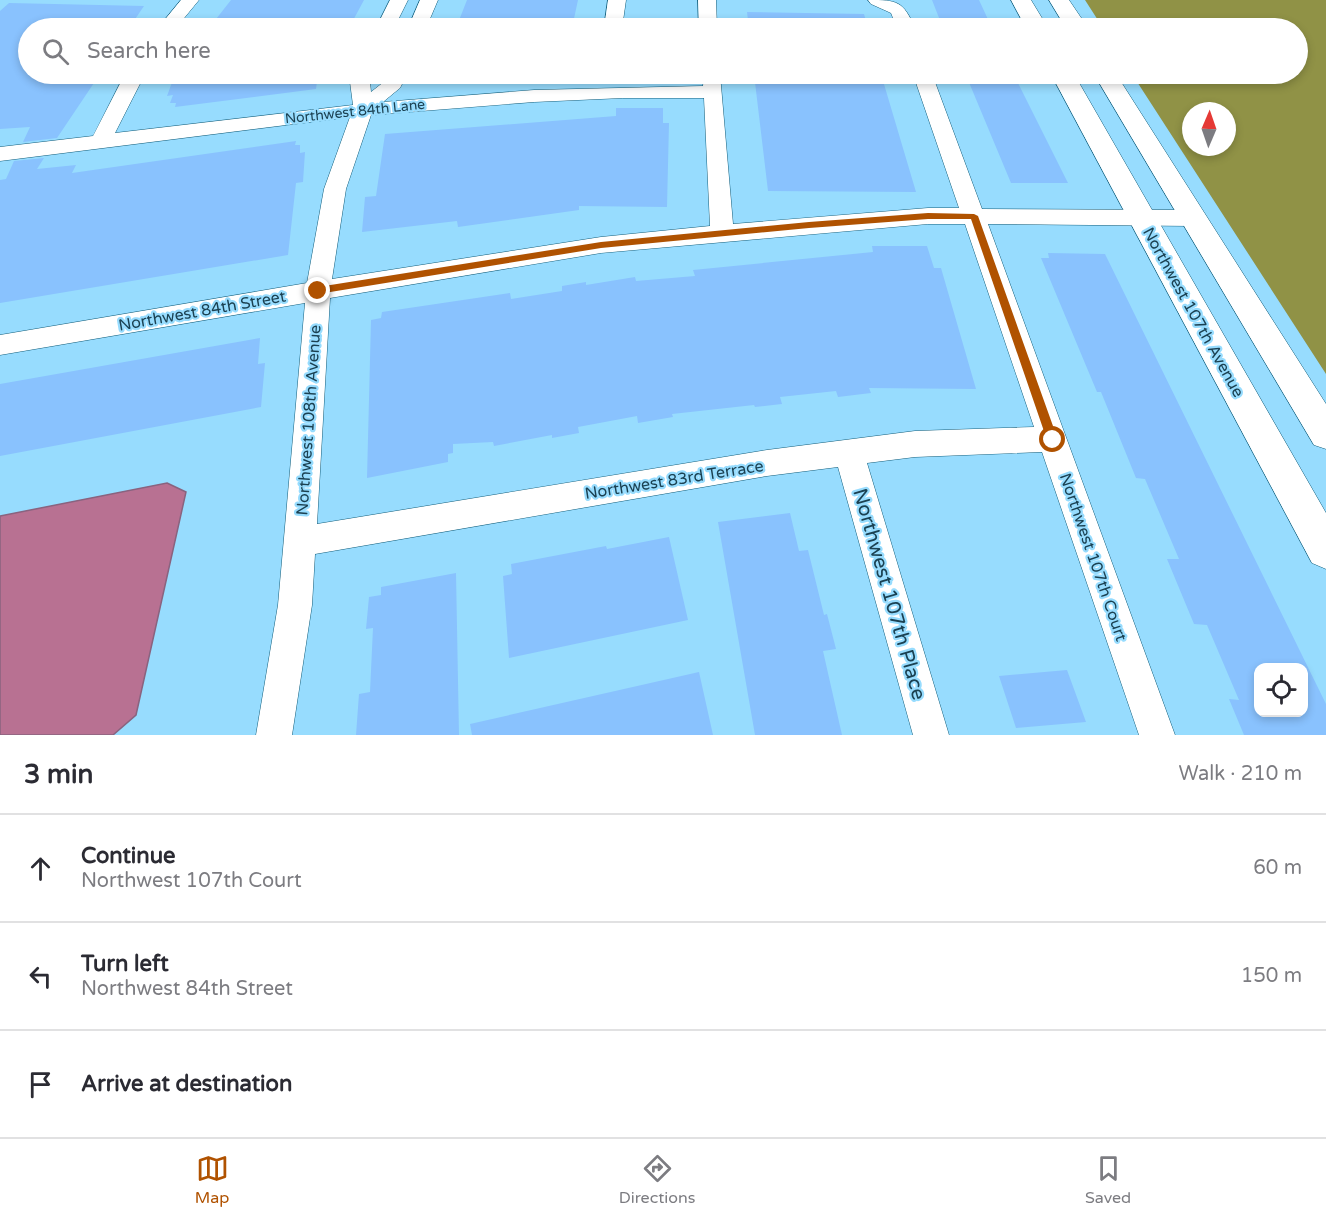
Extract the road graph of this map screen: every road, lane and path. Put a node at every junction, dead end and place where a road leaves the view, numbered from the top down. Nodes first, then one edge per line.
1 (190, 0) edge
2 (399, 0) edge
3 (429, 0) edge
4 (617, 0) edge
5 (707, 0) edge
6 (1021, 0) edge
7 (1059, 0) edge
8 (881, 2) edge
9 (175, 18) edge
10 (390, 18) edge
11 (421, 18) edge
12 (614, 18) edge
13 (708, 18) edge
14 (902, 18) edge
15 (1031, 18) edge
16 (1071, 18) edge
17 (128, 84) edge
18 (360, 84) edge
19 (393, 84) edge
20 (596, 84) edge
21 (712, 84) edge
22 (926, 84) edge
23 (1068, 84) edge
24 (1111, 84) edge
25 (363, 110) junction
26 (101, 141) junction
27 (0, 154) edge
28 (974, 216) junction
29 (1142, 217) junction
30 (1193, 218) junction
31 (722, 234) junction
32 (318, 291) junction
33 (0, 345) edge
34 (1326, 434) edge
35 (1053, 440) junction
36 (849, 453) junction
37 (299, 542) junction
38 (1326, 550) edge
39 (274, 735) edge
40 (931, 735) edge
41 (1157, 735) edge

1 - 9 street
2 - 10 street
3 - 11 street
4 - 12 street
5 - 13 street
6 - 15 main road
7 - 16 main road
8 - 14 street
17 - 26 street
18 - 25 street, Northwest 108th Avenue
19 - 25 street, Northwest 108th Avenue
20 - 25 street, Northwest 84th Lane
21 - 31 street
22 - 28 street, Northwest 107th Court
23 - 29 main road, Northwest 107th Avenue
24 - 30 main road
25 - 26 street, Northwest 84th Lane
25 - 32 street, Northwest 108th Avenue
26 - 27 street, Northwest 84th Lane
28 - 29 street, Northwest 84th Street
28 - 31 street, Northwest 84th Street
28 - 35 street, Northwest 107th Court
29 - 30 street, Northwest 84th Street
29 - 38 main road, Northwest 107th Avenue
30 - 34 main road
31 - 32 street, Northwest 84th Street
32 - 33 street, Northwest 84th Street
32 - 37 street, Northwest 108th Avenue
35 - 36 street, Northwest 83rd Terrace
35 - 41 street, Northwest 107th Court
36 - 37 street, Northwest 83rd Terrace
36 - 40 street, Northwest 107th Place
37 - 39 street, Northwest 108th Avenue

